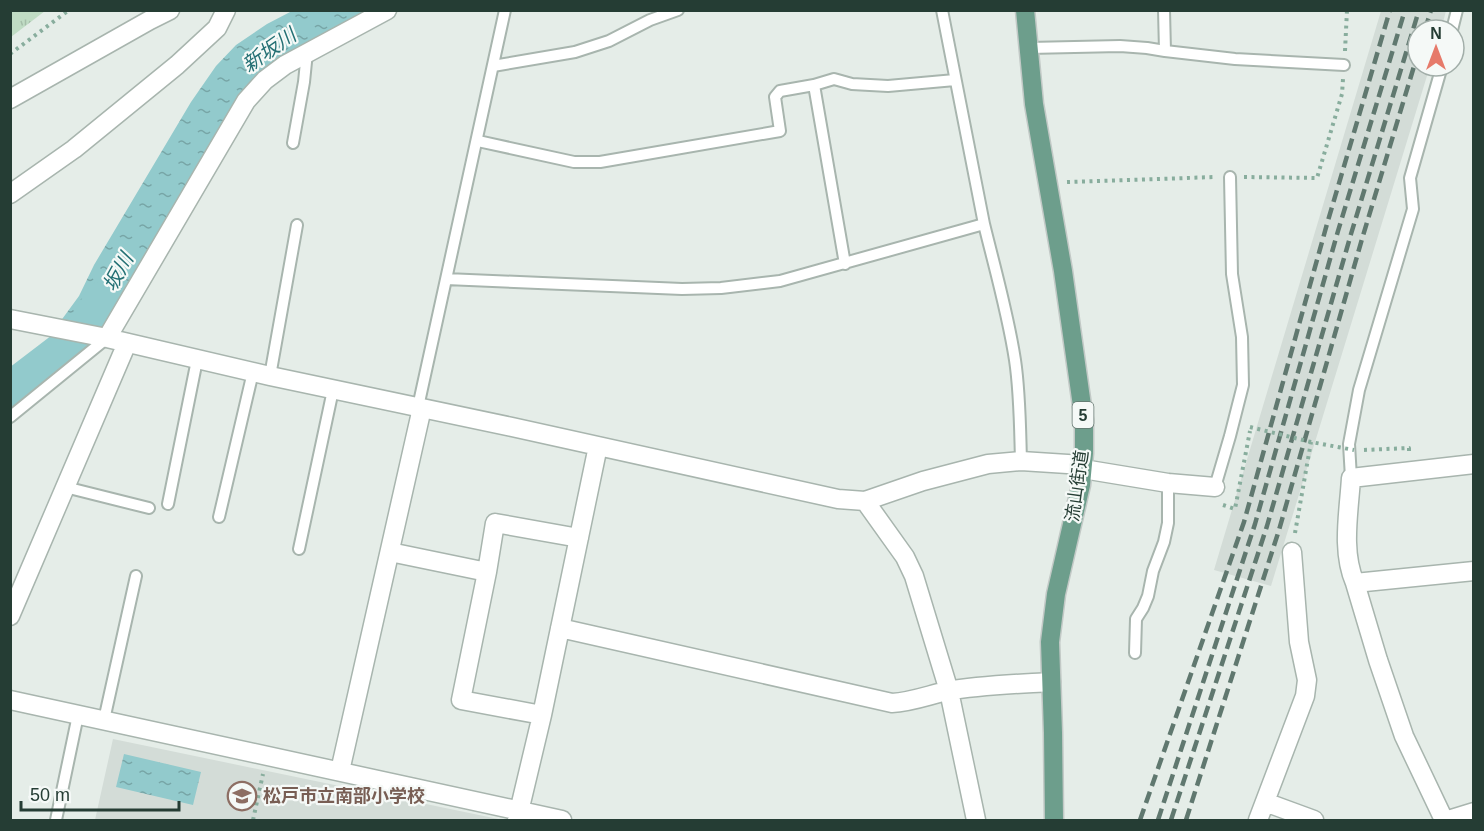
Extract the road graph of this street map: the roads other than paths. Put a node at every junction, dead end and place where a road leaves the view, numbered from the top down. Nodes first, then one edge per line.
1 (170, 10) edge
2 (226, 10) edge
3 (387, 10) edge
4 (505, 10) edge
5 (678, 10) edge
6 (942, 10) edge
7 (1025, 10) edge
8 (1164, 10) edge
9 (1029, 48) junction
10 (1165, 51) junction
11 (307, 52) junction
12 (1344, 65) road end
13 (494, 66) junction
14 (1439, 78) edge
15 (955, 80) junction
16 (814, 84) junction
17 (10, 99) edge
18 (478, 141) junction
19 (293, 143) dead end
20 (1230, 177) road end
21 (10, 194) edge
22 (984, 224) junction
23 (297, 225) dead end
24 (845, 264) junction
25 (446, 279) junction
26 (16, 322) edge
27 (107, 338) junction
28 (127, 343) junction
29 (196, 360) junction
30 (261, 374) junction
31 (333, 390) junction
32 (420, 407) junction
33 (10, 417) edge
34 (598, 446) junction
35 (1021, 461) junction
36 (1473, 464) edge
37 (1083, 467) junction
38 (1351, 478) junction
39 (1168, 483) junction
40 (65, 487) junction
41 (1215, 487) joint
42 (865, 501) junction
43 (168, 504) dead end
44 (148, 508) dead end
45 (219, 517) dead end
46 (579, 538) junction
47 (299, 549) dead end
48 (390, 552) junction
49 (1292, 552) road end
50 (1473, 571) edge
51 (488, 572) junction
52 (136, 576) dead end
53 (1355, 583) junction
54 (10, 616) edge
55 (560, 628) junction
56 (1135, 653) dead end
57 (1051, 682) junction
58 (949, 691) junction
59 (10, 700) edge
60 (78, 714) junction
61 (542, 714) junction
62 (104, 720) junction
63 (340, 771) junction
64 (1265, 802) junction
65 (1473, 813) edge
66 (518, 816) edge
67 (56, 820) edge
68 (562, 820) edge
69 (976, 820) edge
70 (1054, 820) edge
71 (1258, 820) edge
72 (1314, 820) edge
73 (1446, 820) edge

1 - 17 street
2 - 21 street
3 - 11 street
4 - 13 lane
5 - 13 lane
6 - 15 lane
7 - 9 main road, 流山街道 / 5
8 - 10 lane
9 - 10 lane
9 - 37 main road, 流山街道 / 5
10 - 12 lane
11 - 19 lane
11 - 27 street
13 - 18 lane
14 - 38 lane
15 - 16 lane
15 - 22 lane
16 - 18 lane
16 - 24 lane
18 - 25 lane
20 - 41 lane
22 - 24 lane
22 - 35 lane
23 - 30 lane
24 - 25 lane
25 - 32 lane
26 - 27 street
27 - 28 street
27 - 33 lane
28 - 29 street
28 - 40 street
29 - 30 street
29 - 43 lane
30 - 31 street
30 - 45 lane
31 - 32 street
31 - 47 lane
32 - 34 street
32 - 48 street
34 - 42 street
34 - 46 street
35 - 37 street
35 - 42 street
36 - 38 street
37 - 39 street
37 - 57 main road, 流山街道 / 5
38 - 53 street
39 - 41 street
39 - 56 lane
40 - 44 lane
40 - 54 street
42 - 58 street
46 - 51 street
46 - 55 street
48 - 51 street
48 - 63 street
49 - 64 street
50 - 53 street
51 - 61 street
52 - 62 lane
53 - 73 street
55 - 58 street
55 - 61 street
57 - 58 street
57 - 70 main road, 流山街道 / 5
58 - 69 street
59 - 60 street
60 - 62 street
60 - 67 lane
61 - 66 street
62 - 63 street
63 - 66 street
64 - 71 street
64 - 72 street
65 - 73 street
66 - 68 street

